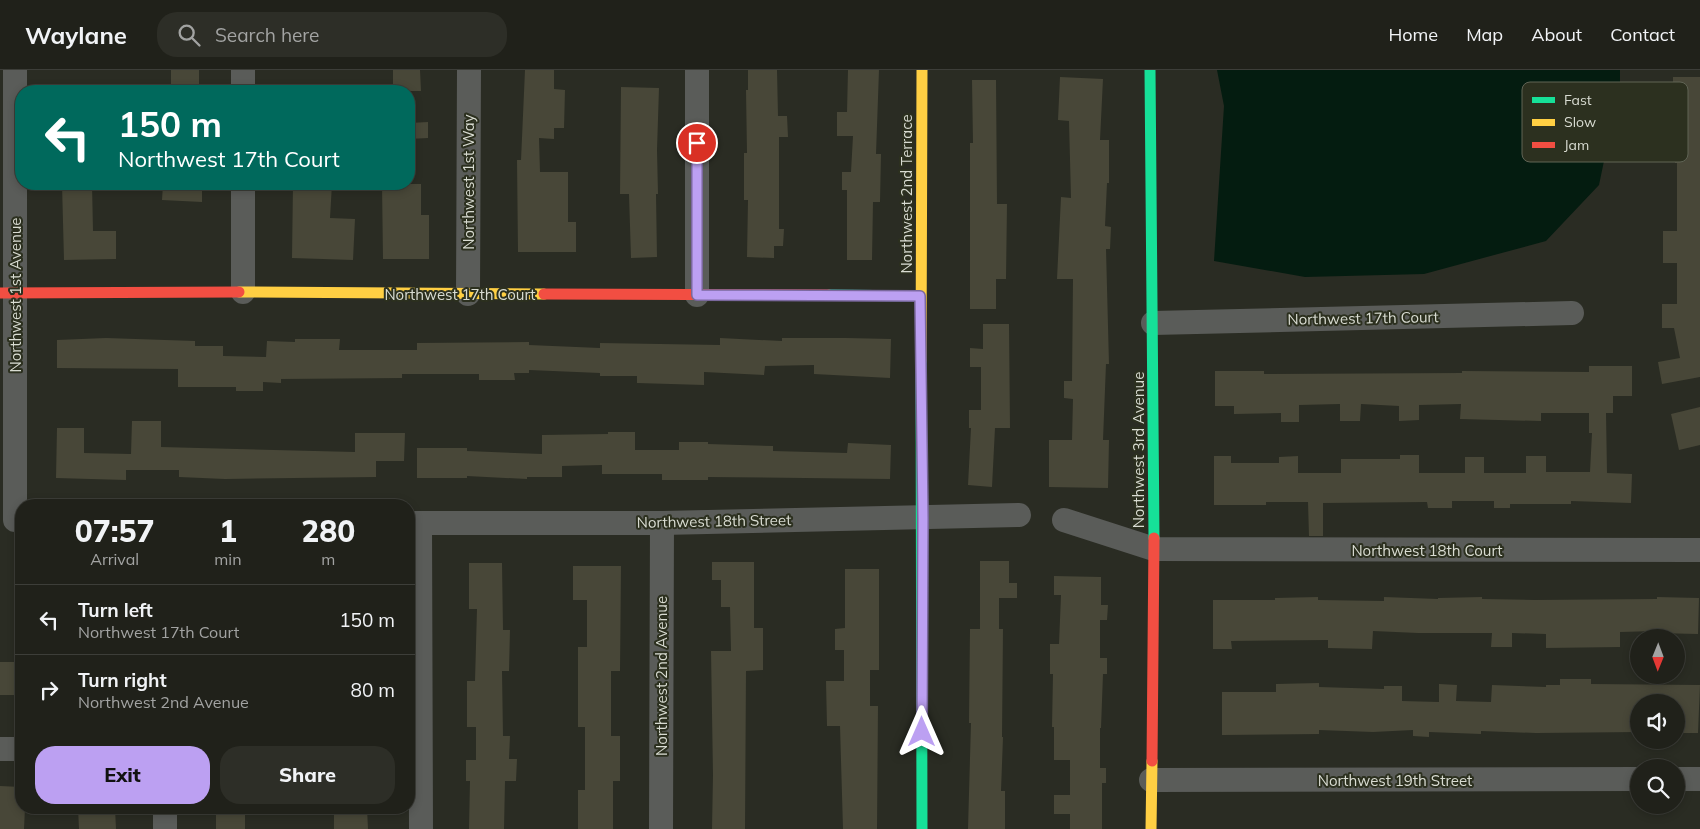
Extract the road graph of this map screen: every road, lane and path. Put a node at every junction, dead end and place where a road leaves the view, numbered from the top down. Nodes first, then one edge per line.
1 (15, 70) edge
2 (244, 70) edge
3 (469, 70) edge
4 (698, 70) edge
5 (922, 70) edge
6 (1150, 70) edge
7 (243, 85) edge
8 (243, 190) edge
9 (243, 292) junction
10 (7, 293) edge
11 (468, 294) junction
12 (697, 295) junction
13 (920, 296) junction
14 (1572, 313) dead end
15 (1153, 324) junction
16 (1020, 515) dead end
17 (923, 518) junction
18 (12, 520) edge
19 (1064, 520) dead end
20 (415, 523) edge
21 (662, 523) junction
22 (1154, 549) junction
23 (1700, 550) edge
24 (415, 567) edge
25 (0, 749) edge
26 (15, 749) edge
27 (1685, 779) edge
28 (1700, 779) edge
29 (1151, 780) junction
30 (1630, 780) edge
31 (165, 814) edge
32 (165, 829) edge
33 (421, 829) edge
34 (661, 829) edge
35 (922, 829) edge
36 (1151, 829) edge

1 - 10 street, Northwest 1st Avenue
2 - 7 street
3 - 11 street, Northwest 1st Way
4 - 12 street
5 - 13 street, Northwest 2nd Terrace
6 - 15 street, Northwest 3rd Avenue
8 - 9 street
9 - 10 street, Northwest 17th Court
9 - 11 street, Northwest 17th Court
10 - 18 street, Northwest 1st Avenue
11 - 12 street, Northwest 17th Court
12 - 13 street, Northwest 17th Court
13 - 17 street, Northwest 2nd Terrace
14 - 15 street, Northwest 17th Court
15 - 22 street, Northwest 3rd Avenue
16 - 17 street, Northwest 18th Street
17 - 21 street, Northwest 18th Street
17 - 35 street, Northwest 2nd Terrace
19 - 22 street
20 - 21 street, Northwest 18th Street
21 - 34 street, Northwest 2nd Avenue
22 - 23 street, Northwest 18th Court
22 - 29 street, Northwest 3rd Avenue
24 - 33 street
25 - 26 street
27 - 28 street
29 - 30 street, Northwest 19th Street
29 - 36 street, Northwest 3rd Avenue
31 - 32 street

